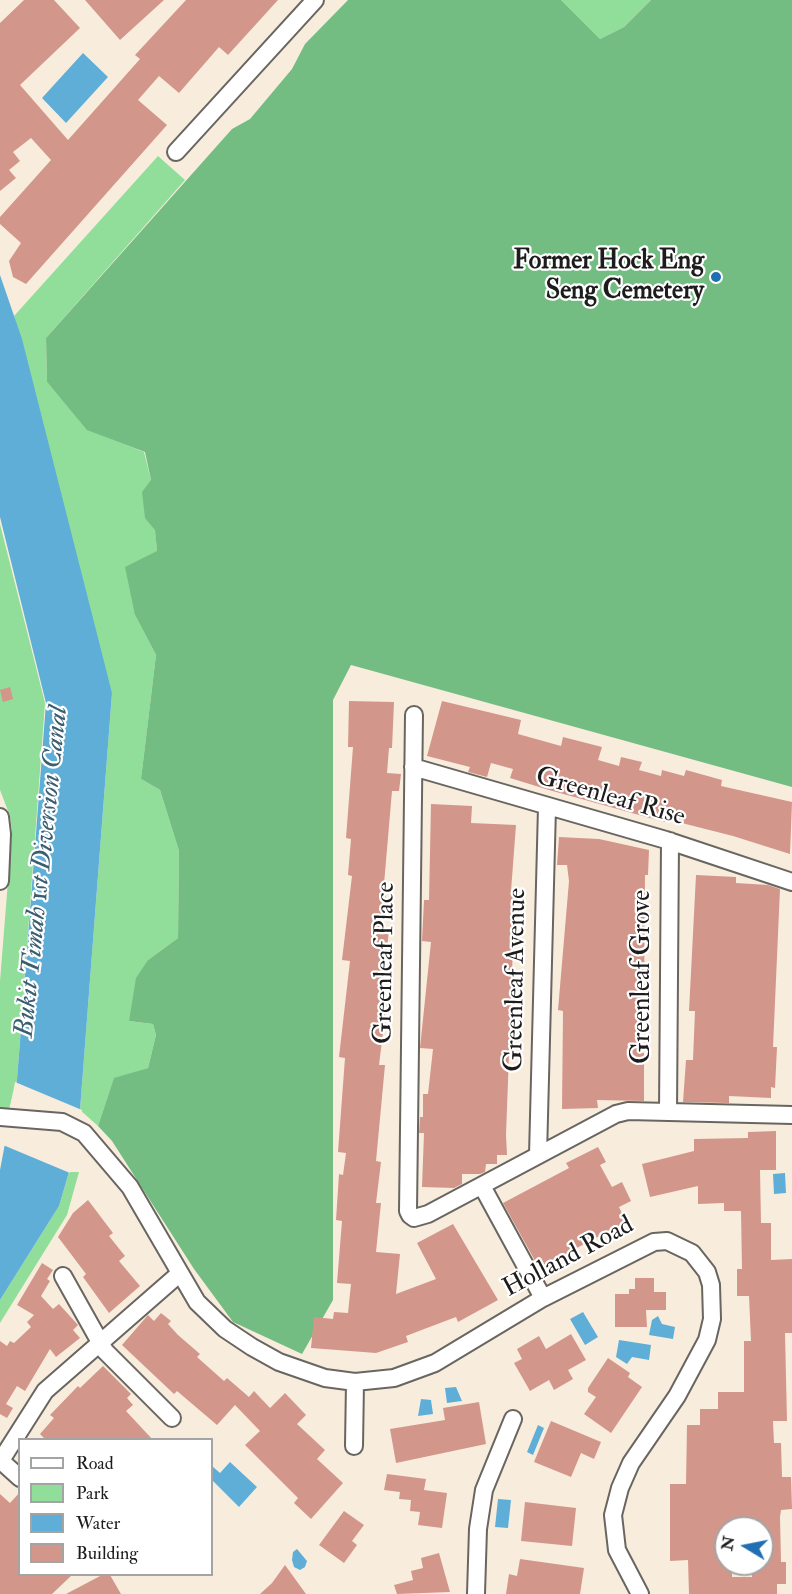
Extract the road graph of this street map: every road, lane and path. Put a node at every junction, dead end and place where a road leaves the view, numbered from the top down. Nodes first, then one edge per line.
1 (315, 0) edge
2 (176, 152) dead end
3 (414, 715) dead end
4 (413, 767) junction
5 (547, 807) junction
6 (0, 817) edge
7 (670, 842) junction
8 (0, 880) edge
9 (792, 882) edge
10 (668, 1112) junction
11 (792, 1115) edge
12 (4, 1117) edge
13 (538, 1155) junction
14 (482, 1186) junction
15 (179, 1274) junction
16 (63, 1276) dead end
17 (543, 1298) junction
18 (100, 1342) junction
19 (355, 1382) junction
20 (172, 1418) dead end
21 (513, 1419) dead end
22 (354, 1446) dead end
23 (0, 1461) edge
24 (18, 1476) edge
25 (476, 1594) edge
26 (640, 1594) edge

1 - 2 street
3 - 4 street, Greenleaf Place
4 - 5 street, Greenleaf Rise
4 - 14 street, Greenleaf Place
5 - 7 street, Greenleaf Rise
5 - 13 street, Greenleaf Avenue
6 - 8 street
7 - 9 street, Greenleaf Rise
7 - 10 street, Greenleaf Grove
10 - 11 street
10 - 13 street
12 - 15 street, Holland Road
13 - 14 street
14 - 17 street
15 - 18 street
15 - 19 street, Holland Road
16 - 18 street
17 - 19 street, Holland Road
17 - 26 street, Holland Road
18 - 20 street
18 - 23 street
19 - 22 street
21 - 25 street
23 - 24 street

